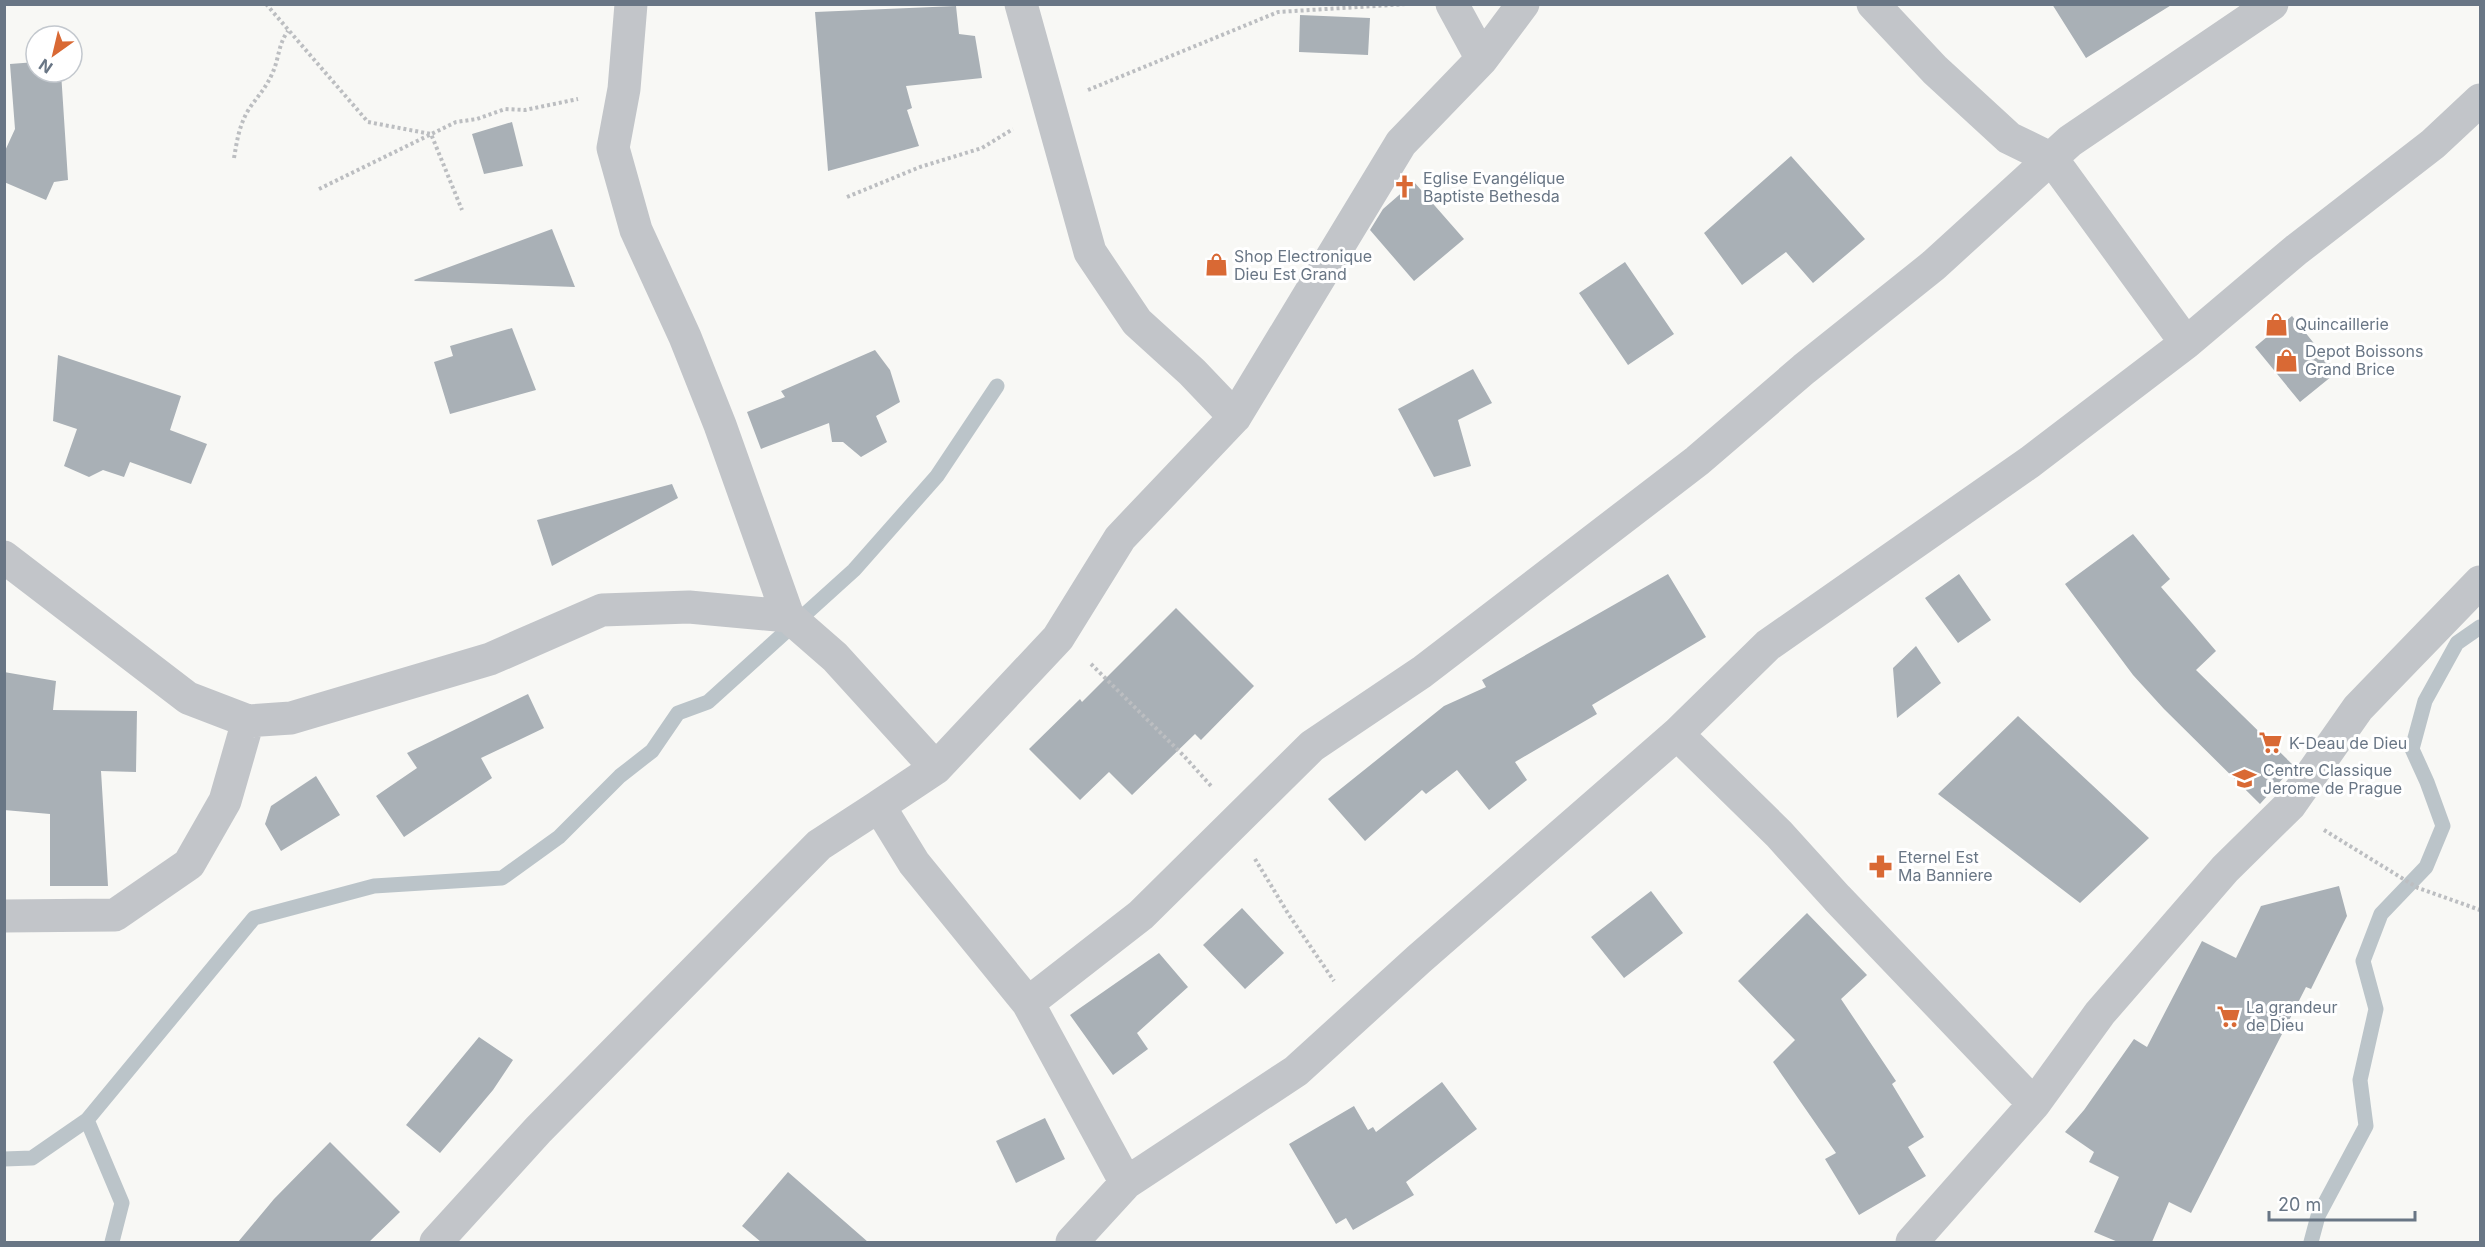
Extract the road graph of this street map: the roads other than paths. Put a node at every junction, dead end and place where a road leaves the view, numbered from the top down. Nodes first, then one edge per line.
1 (631, 4) edge
2 (1021, 4) edge
3 (1452, 4) edge
4 (1523, 4) edge
5 (1873, 4) edge
6 (2272, 4) edge
7 (1482, 59) junction
8 (2481, 100) edge
9 (2052, 159) junction
10 (2186, 343) junction
11 (1235, 417) junction
12 (4, 557) edge
13 (2481, 582) edge
14 (789, 616) junction
15 (248, 721) junction
16 (1677, 734) junction
17 (936, 768) junction
18 (879, 806) junction
19 (4, 916) edge
20 (1028, 1003) junction
21 (2034, 1104) junction
22 (1126, 1183) junction
23 (436, 1242) edge
24 (1072, 1242) edge
25 (1912, 1242) edge

1 - 14 street
2 - 11 street
3 - 7 street
4 - 7 street
5 - 9 street
6 - 9 street
7 - 11 street
8 - 10 street
9 - 10 street
9 - 20 street
10 - 16 street
11 - 17 street
12 - 15 street
13 - 21 street
14 - 15 street
14 - 17 street
15 - 19 street
16 - 21 street
16 - 22 street
17 - 18 street
18 - 20 street
18 - 23 street
20 - 22 street
21 - 25 street
22 - 24 street

